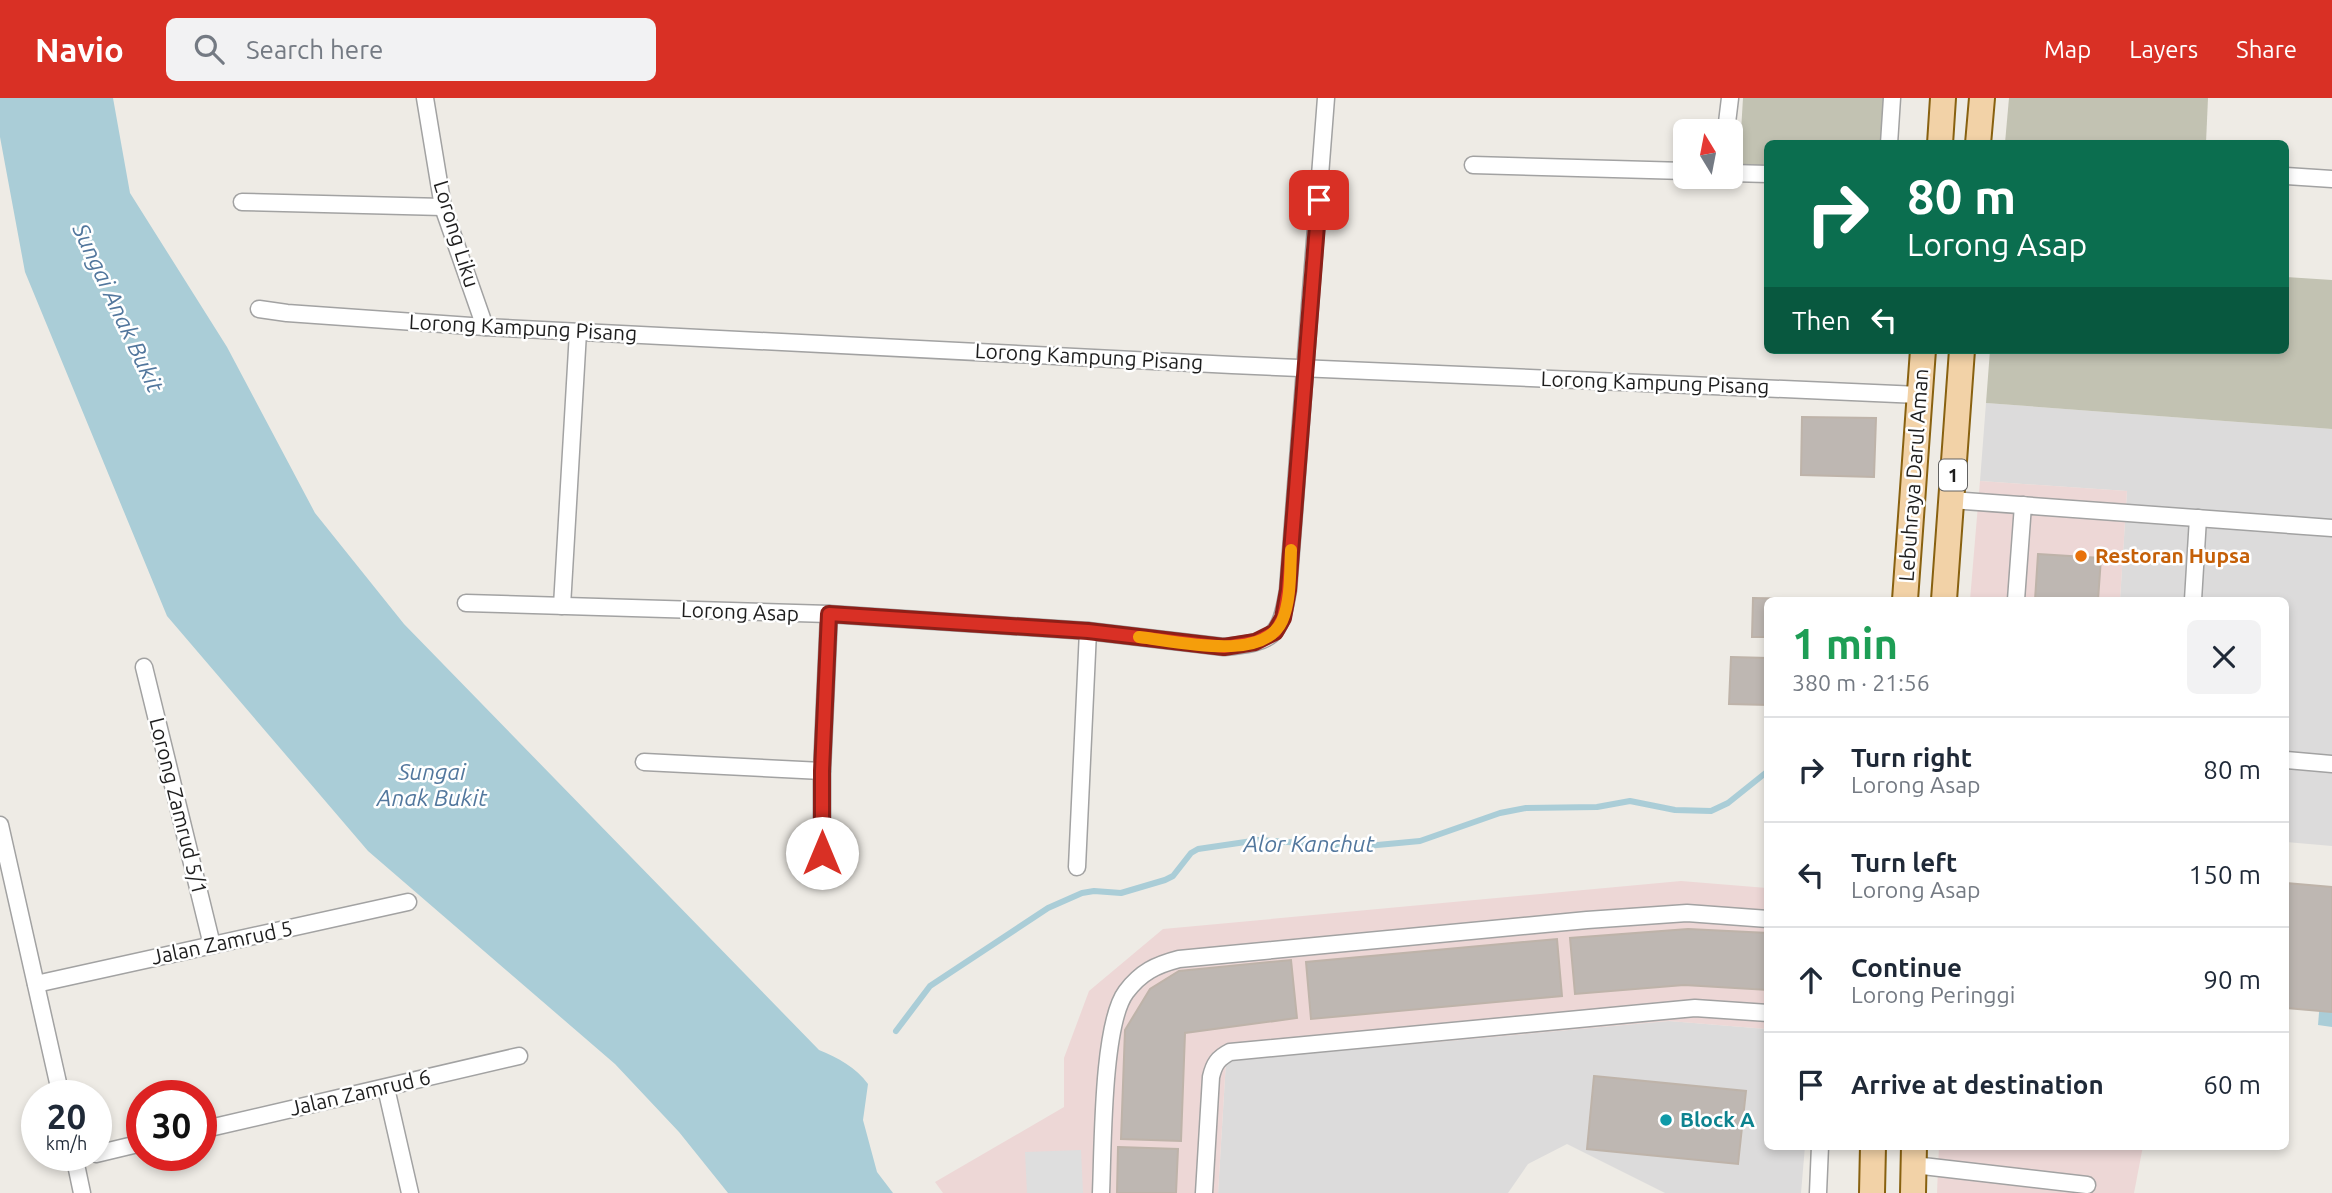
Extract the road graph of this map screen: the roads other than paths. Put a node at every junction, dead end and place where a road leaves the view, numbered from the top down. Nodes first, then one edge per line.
1 (425, 98) edge
2 (1326, 98) edge
3 (1730, 98) edge
4 (1892, 98) edge
5 (1943, 98) edge
6 (1982, 98) edge
7 (1727, 119) edge
8 (1889, 140) edge
9 (1940, 140) edge
10 (1978, 140) edge
11 (1472, 166) dead end
12 (1673, 171) edge
13 (1743, 173) edge
14 (1764, 174) edge
15 (2289, 176) edge
16 (2332, 179) edge
17 (242, 202) dead end
18 (443, 207) junction
19 (259, 309) dead end
20 (485, 327) junction
21 (578, 332) junction
22 (1923, 354) edge
23 (1962, 354) edge
24 (1306, 368) junction
25 (1919, 395) junction
26 (1951, 500) junction
27 (2023, 505) junction
28 (2198, 518) junction
29 (2332, 528) edge
30 (1905, 597) edge
31 (1944, 597) edge
32 (2016, 597) edge
33 (2193, 597) edge
34 (466, 603) dead end
35 (562, 606) junction
36 (829, 614) junction
37 (1088, 631) junction
38 (144, 667) dead end
39 (2289, 760) edge
40 (644, 762) dead end
41 (2332, 764) edge
42 (822, 771) junction
43 (0, 825) edge
44 (822, 853) dead end
45 (1077, 867) dead end
46 (408, 902) dead end
47 (1764, 919) edge
48 (212, 945) junction
49 (36, 984) junction
50 (1764, 1013) edge
51 (519, 1056) dead end
52 (57, 1080) edge
53 (386, 1088) junction
54 (217, 1126) edge
55 (1820, 1150) edge
56 (1873, 1150) edge
57 (1914, 1156) edge
58 (81, 1171) edge
59 (2087, 1185) dead end
60 (82, 1193) edge
61 (410, 1193) edge
62 (1101, 1193) edge
63 (1204, 1193) edge
64 (1818, 1193) edge
65 (1872, 1193) edge
66 (1913, 1193) edge

1 - 18 street, Lorong Liku
2 - 24 street
3 - 7 street
4 - 8 street
5 - 9 main road
6 - 10 main road
11 - 12 street
13 - 14 street
15 - 16 street
17 - 18 street
18 - 20 street, Lorong Liku
19 - 20 street, Lorong Kampung Pisang
20 - 21 street, Lorong Kampung Pisang
21 - 24 street, Lorong Kampung Pisang
21 - 35 street
22 - 25 main road, Lebuhraya Darul Aman / 1
23 - 26 main road, Lebuhraya Darul Aman / 1
24 - 25 street, Lorong Kampung Pisang
24 - 37 street, Lorong Asap
25 - 30 main road, Lebuhraya Darul Aman / 1
26 - 27 street
26 - 31 main road, Lebuhraya Darul Aman / 1
27 - 28 street
27 - 32 street
28 - 29 street
28 - 33 street
34 - 35 street, Lorong Asap
35 - 36 street, Lorong Asap
36 - 37 street, Lorong Asap
36 - 42 street
37 - 45 street
38 - 48 street, Lorong Zamrud 5/1
39 - 41 street
40 - 42 street
42 - 44 street
43 - 49 street
46 - 48 street, Jalan Zamrud 5
47 - 62 street
48 - 49 street, Jalan Zamrud 5
49 - 52 street
50 - 63 street
51 - 53 street, Jalan Zamrud 6
53 - 54 street, Jalan Zamrud 6
53 - 61 street
55 - 64 street
56 - 65 main road
57 - 59 street
57 - 66 main road
58 - 60 street

